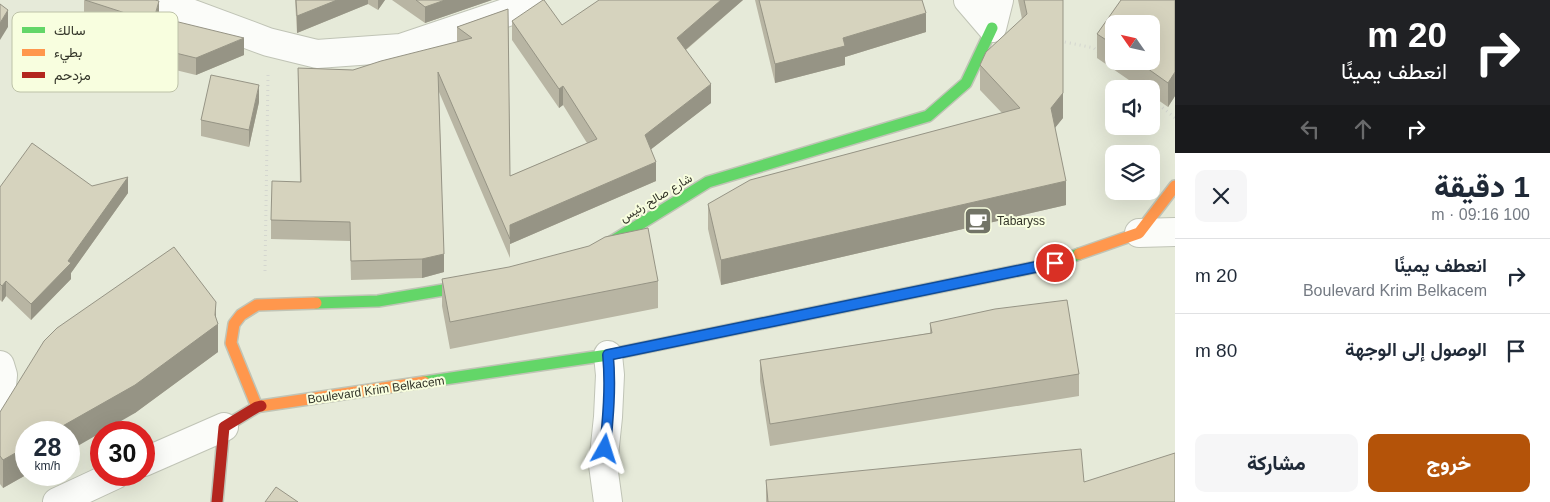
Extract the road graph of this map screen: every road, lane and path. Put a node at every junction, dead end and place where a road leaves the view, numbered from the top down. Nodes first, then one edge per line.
1 (155, 0) edge
2 (528, 0) edge
3 (968, 0) edge
4 (999, 0) edge
5 (992, 28) junction
6 (1051, 39) edge
7 (268, 42) junction
8 (1105, 58) edge
9 (1127, 77) dead end
10 (1130, 80) edge
11 (1160, 106) edge
12 (1175, 118) edge
13 (1175, 186) edge
14 (1175, 232) edge
15 (1139, 233) junction
16 (585, 258) edge
17 (495, 281) edge
18 (265, 305) junction
19 (608, 355) junction
20 (0, 365) edge
21 (257, 407) junction
22 (0, 409) edge
23 (224, 427) junction
24 (155, 457) edge
25 (91, 486) edge
26 (57, 502) edge
27 (217, 502) edge
28 (608, 502) edge

1 - 7 street
2 - 7 street
3 - 5 street
4 - 5 street
5 - 16 street, شارع صالح رئيس
6 - 8 path
7 - 18 path
9 - 10 path
11 - 12 path
13 - 15 street
14 - 15 street
15 - 19 street, Boulevard Krim Belkacem
17 - 18 street
18 - 21 street
19 - 21 street, Boulevard Krim Belkacem
19 - 28 street
20 - 22 street
21 - 23 street, Boulevard Krim Belkacem
23 - 24 street
23 - 27 street
25 - 26 street

